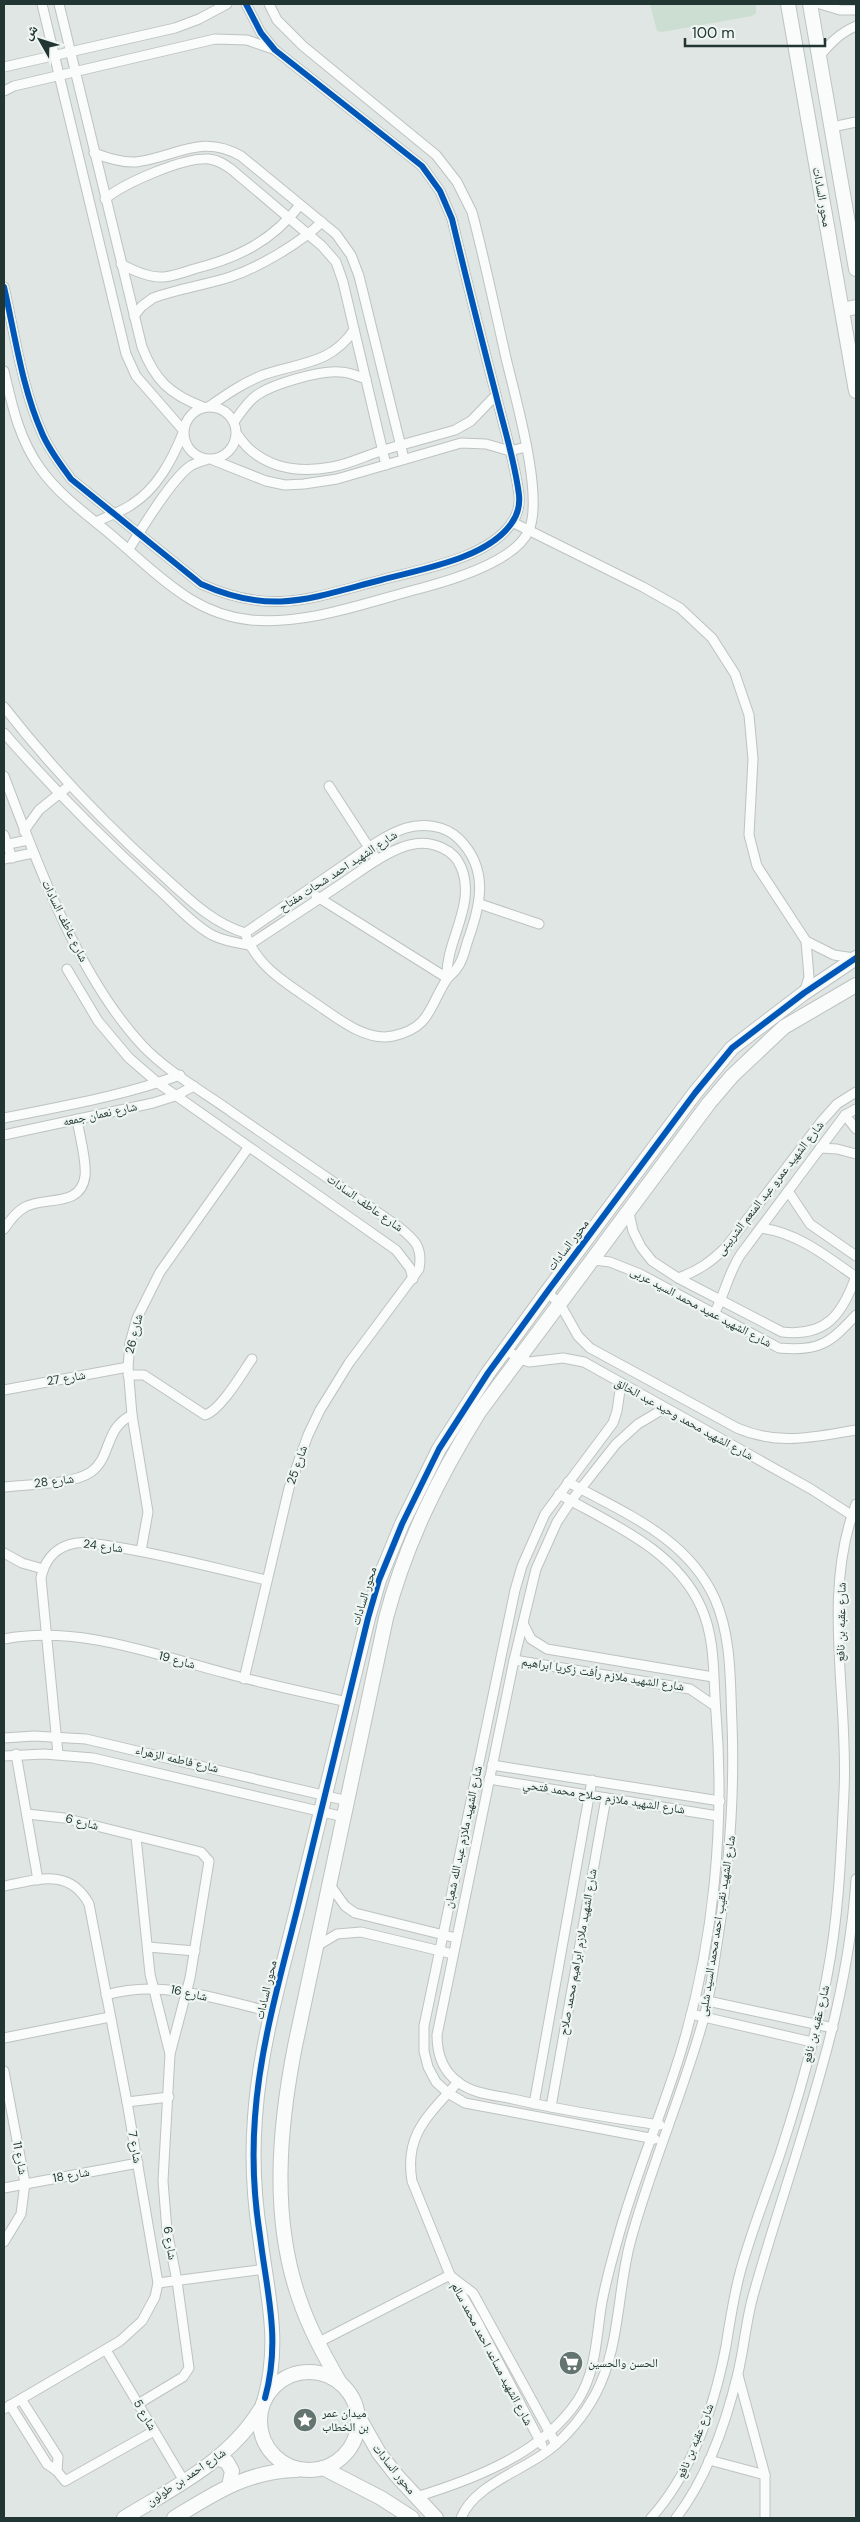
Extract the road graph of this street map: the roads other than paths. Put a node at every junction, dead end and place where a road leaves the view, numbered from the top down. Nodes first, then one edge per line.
1 (42, 4) edge
2 (59, 4) edge
3 (227, 4) edge
4 (246, 4) edge
5 (270, 4) edge
6 (788, 4) edge
7 (810, 4) edge
8 (820, 4) edge
9 (856, 10) edge
10 (856, 26) edge
11 (275, 50) junction
12 (71, 53) junction
13 (55, 56) junction
14 (820, 57) junction
15 (4, 67) edge
16 (76, 71) junction
17 (59, 75) junction
18 (4, 91) edge
19 (856, 122) edge
20 (832, 127) junction
21 (94, 153) junction
22 (105, 199) junction
23 (300, 205) junction
24 (289, 218) junction
25 (322, 222) junction
26 (309, 234) junction
27 (121, 264) junction
28 (856, 269) edge
29 (4, 288) edge
30 (856, 308) edge
31 (842, 310) junction
32 (134, 316) junction
33 (354, 330) junction
34 (4, 371) edge
35 (366, 379) junction
36 (856, 391) edge
37 (496, 395) junction
38 (206, 407) junction
39 (234, 422) junction
40 (183, 431) junction
41 (236, 434) junction
42 (401, 446) junction
43 (526, 446) junction
44 (383, 451) junction
45 (510, 451) junction
46 (210, 460) junction
47 (404, 460) junction
48 (386, 465) junction
49 (112, 513) junction
50 (96, 522) junction
51 (512, 522) junction
52 (529, 531) junction
53 (138, 534) junction
54 (128, 550) junction
55 (4, 707) edge
56 (4, 733) edge
57 (4, 776) edge
58 (70, 785) junction
59 (329, 786) dead end
60 (59, 795) junction
61 (24, 830) junction
62 (4, 835) edge
63 (28, 840) junction
64 (5, 845) edge
65 (369, 848) junction
66 (33, 854) junction
67 (8, 859) edge
68 (377, 860) junction
69 (307, 891) junction
70 (319, 898) junction
71 (480, 904) junction
72 (539, 924) dead end
73 (245, 933) junction
74 (806, 940) junction
75 (249, 945) junction
76 (856, 958) edge
77 (67, 969) dead end
78 (447, 978) junction
79 (856, 985) edge
80 (804, 993) junction
81 (143, 1046) junction
82 (129, 1058) junction
83 (180, 1075) junction
84 (158, 1083) junction
85 (194, 1086) junction
86 (856, 1092) edge
87 (175, 1096) junction
88 (856, 1109) edge
89 (845, 1115) junction
90 (4, 1118) edge
91 (77, 1119) junction
92 (856, 1129) edge
93 (4, 1135) edge
94 (248, 1148) junction
95 (820, 1148) junction
96 (856, 1154) edge
97 (788, 1191) junction
98 (629, 1213) junction
99 (761, 1228) junction
100 (4, 1229) edge
101 (856, 1256) edge
102 (594, 1260) junction
103 (856, 1276) edge
104 (678, 1278) junction
105 (413, 1279) junction
106 (547, 1292) junction
107 (721, 1301) junction
108 (560, 1304) junction
109 (714, 1314) junction
110 (856, 1315) edge
111 (505, 1349) junction
112 (252, 1359) dead end
113 (520, 1360) junction
114 (128, 1371) junction
115 (621, 1383) junction
116 (4, 1390) edge
117 (664, 1408) junction
118 (132, 1415) junction
119 (856, 1430) edge
120 (568, 1482) junction
121 (4, 1487) edge
122 (580, 1489) junction
123 (559, 1494) junction
124 (571, 1501) junction
125 (856, 1504) edge
126 (854, 1517) edge
127 (140, 1551) junction
128 (4, 1553) edge
129 (43, 1569) junction
130 (266, 1580) junction
131 (523, 1623) junction
132 (48, 1634) junction
133 (4, 1640) edge
134 (514, 1660) junction
135 (713, 1677) junction
136 (244, 1679) junction
137 (348, 1702) junction
138 (715, 1706) junction
139 (56, 1736) junction
140 (4, 1738) edge
141 (16, 1754) junction
142 (58, 1754) junction
143 (4, 1756) edge
144 (492, 1765) junction
145 (490, 1778) junction
146 (592, 1780) junction
147 (326, 1794) junction
148 (590, 1795) junction
149 (606, 1798) junction
150 (348, 1801) junction
151 (720, 1801) junction
152 (321, 1812) junction
153 (27, 1814) junction
154 (718, 1816) junction
155 (344, 1818) junction
156 (136, 1837) junction
157 (856, 1879) edge
158 (38, 1880) junction
159 (330, 1885) junction
160 (4, 1886) edge
161 (442, 1935) junction
162 (456, 1938) junction
163 (317, 1946) junction
164 (148, 1947) junction
165 (195, 1951) junction
166 (439, 1951) junction
167 (453, 1954) junction
168 (153, 1987) junction
169 (186, 1992) junction
170 (106, 1995) junction
171 (696, 1998) junction
172 (708, 2000) junction
173 (272, 2012) junction
174 (691, 2014) junction
175 (110, 2017) junction
176 (705, 2017) junction
177 (816, 2024) junction
178 (833, 2028) junction
179 (4, 2038) edge
180 (812, 2042) junction
181 (170, 2054) junction
182 (4, 2071) edge
183 (802, 2081) junction
184 (458, 2082) junction
185 (818, 2085) junction
186 (448, 2093) junction
187 (169, 2097) junction
188 (127, 2102) junction
189 (534, 2104) junction
190 (551, 2107) junction
191 (7, 2110) edge
192 (656, 2125) junction
193 (668, 2126) junction
194 (651, 2138) junction
195 (664, 2140) junction
196 (138, 2163) junction
197 (25, 2183) junction
198 (4, 2188) edge
199 (4, 2242) edge
200 (265, 2269) junction
201 (450, 2275) junction
202 (177, 2281) junction
203 (158, 2283) junction
204 (317, 2343) junction
205 (106, 2350) junction
206 (738, 2374) junction
207 (340, 2383) junction
208 (21, 2399) junction
209 (263, 2402) junction
210 (138, 2404) junction
211 (7, 2407) edge
212 (358, 2416) junction
213 (154, 2431) junction
214 (550, 2432) junction
215 (539, 2441) junction
216 (556, 2444) junction
217 (547, 2451) junction
218 (217, 2458) junction
219 (708, 2460) junction
220 (323, 2468) junction
221 (303, 2470) junction
222 (57, 2471) junction
223 (765, 2475) junction
224 (184, 2481) junction
225 (229, 2486) junction
226 (416, 2496) junction
227 (124, 2518) edge
228 (174, 2518) edge
229 (412, 2518) edge
230 (436, 2518) edge
231 (460, 2518) edge
232 (652, 2518) edge
233 (676, 2518) edge
234 (765, 2518) edge

1 - 13 street
2 - 12 street
3 - 12 street
4 - 11 street
5 - 43 street
6 - 31 street, محور السادات
7 - 14 street, محور السادات
8 - 9 street
10 - 14 street
11 - 16 street
11 - 37 street
12 - 13 street
12 - 16 street
13 - 15 street
13 - 17 street
14 - 20 street, محور السادات
16 - 17 street
16 - 21 street
17 - 18 street
17 - 40 street
19 - 20 street
20 - 28 street, محور السادات
21 - 22 street
21 - 23 street
22 - 24 street
22 - 27 street
23 - 24 street
23 - 25 street
24 - 26 street
24 - 27 street
25 - 26 street
25 - 42 street
26 - 32 street
26 - 33 street
27 - 32 street
29 - 49 street
30 - 31 street
31 - 36 street, محور السادات
32 - 38 street
33 - 35 street
33 - 38 street
34 - 50 street
35 - 39 street
35 - 44 street
37 - 42 street
37 - 45 street
38 - 39 street
38 - 40 street
39 - 41 street
40 - 46 street
40 - 49 street
41 - 44 street
41 - 46 street
42 - 44 street
42 - 47 street
43 - 45 street
43 - 52 street
44 - 48 street
45 - 47 street
45 - 51 street
46 - 48 street
46 - 53 street
47 - 48 street
49 - 50 street
49 - 53 street
50 - 54 street
51 - 52 street
51 - 53 street
52 - 54 street
52 - 74 street
53 - 54 street
55 - 58 street
56 - 60 street
57 - 61 street, شارع عاطف السادات
58 - 60 street
58 - 73 street
59 - 65 street
60 - 61 street
60 - 75 street
61 - 63 street, شارع عاطف السادات
62 - 64 street
63 - 64 street
63 - 66 street, شارع عاطف السادات
64 - 67 street
65 - 68 street
65 - 69 street, شارع الشهيد احمد شحات مفتاح
65 - 71 street, شارع الشهيد احمد شحات مفتاح
66 - 67 street
66 - 81 street, شارع عاطف السادات
68 - 70 street, شارع الشهيد احمد شحات مفتاح
68 - 78 street, شارع الشهيد احمد شحات مفتاح
69 - 70 street
69 - 73 street, شارع الشهيد احمد شحات مفتاح
70 - 75 street, شارع الشهيد احمد شحات مفتاح
70 - 78 street
71 - 72 street
71 - 78 street, شارع الشهيد احمد شحات مفتاح
73 - 75 street
74 - 76 street
74 - 80 street
75 - 78 street
76 - 80 street, محور السادات
77 - 82 street, شارع عاطف السادات
79 - 98 street
80 - 106 street, محور السادات
81 - 82 street
81 - 83 street, شارع عاطف السادات
82 - 84 street, شارع عاطف السادات
83 - 84 street, شارع نعمان جمعه
83 - 85 street, شارع عاطف السادات
84 - 87 street, شارع عاطف السادات
84 - 90 street, شارع نعمان جمعه
85 - 87 street, شارع نعمان جمعه
85 - 105 street, شارع عاطف السادات
86 - 104 street, شارع الشهيد عمرو عبد المنعم الشربينى
87 - 91 street, شارع نعمان جمعه
87 - 94 street, شارع عاطف السادات
88 - 89 street, شارع الشهيد عمرو عبد المنعم الشربينى
89 - 92 street
89 - 95 street, شارع الشهيد عمرو عبد المنعم الشربينى
91 - 93 street, شارع نعمان جمعه
91 - 100 street
94 - 105 street, شارع عاطف السادات
94 - 114 street, شارع 26
95 - 96 street
95 - 97 street, شارع الشهيد عمرو عبد المنعم الشربينى
97 - 99 street, شارع الشهيد عمرو عبد المنعم الشربينى
97 - 101 street
98 - 102 street
98 - 104 street, شارع الشهيد عميد محمد السيد عربى
99 - 103 street
99 - 107 street, شارع الشهيد عمرو عبد المنعم الشربينى
102 - 108 street
102 - 109 street, شارع الشهيد عميد محمد السيد عربى
103 - 107 street, شارع الشهيد عميد محمد السيد عربى
104 - 107 street, شارع الشهيد عميد محمد السيد عربى
105 - 130 street, شارع 25
106 - 108 street, شارع الشهيد محمد وحيد عبد الخالق
106 - 111 street, محور السادات
107 - 109 street, شارع الشهيد عمرو عبد المنعم الشربينى
108 - 113 street
108 - 119 street, شارع الشهيد محمد وحيد عبد الخالق
109 - 110 street, شارع الشهيد عميد محمد السيد عربى
111 - 113 street
111 - 137 street, محور السادات
112 - 114 street
113 - 115 street, شارع الشهيد محمد وحيد عبد الخالق
113 - 150 street
114 - 116 street, شارع 27
114 - 118 street, شارع 26
115 - 117 street, شارع الشهيد محمد وحيد عبد الخالق
115 - 120 street, شارع الشهيد ملازم عبد الله شعبان
117 - 122 street, شارع الشهيد ملازم عبد الله شعبان
117 - 126 street, شارع الشهيد محمد وحيد عبد الخالق
118 - 121 street, شارع 28
118 - 127 street, شارع 26
120 - 122 street, شارع الشهيد نقيب احمد محمد السيد شلبى
120 - 123 street, شارع الشهيد ملازم عبد الله شعبان
122 - 124 street, شارع الشهيد ملازم عبد الله شعبان
122 - 172 street, شارع الشهيد نقيب احمد محمد السيد شلبى
123 - 124 street, شارع الشهيد نقيب احمد محمد السيد شلبى
123 - 161 street, شارع الشهيد ملازم عبد الله شعبان
124 - 131 street, شارع الشهيد ملازم عبد الله شعبان
124 - 135 street, شارع الشهيد نقيب احمد محمد السيد شلبى
125 - 126 street, شارع عقبه بن نافع
126 - 177 street, شارع عقبه بن نافع
127 - 129 street, شارع 24
127 - 130 street, شارع 24
128 - 129 street
129 - 132 street
130 - 136 street, شارع 25
131 - 134 street, شارع الشهيد ملازم عبد الله شعبان
131 - 135 street, شارع الشهيد ملازم رأفت زكريا ابراهيم
132 - 133 street, شارع 19
132 - 136 street, شارع 19
132 - 139 street
134 - 138 street, شارع الشهيد ملازم رأفت زكريا ابراهيم
134 - 144 street, شارع الشهيد ملازم عبد الله شعبان
135 - 138 street, شارع الشهيد نقيب احمد محمد السيد شلبى
136 - 137 street, شارع 19
137 - 147 street, محور السادات
138 - 151 street, شارع الشهيد نقيب احمد محمد السيد شلبى
139 - 140 street, شارع فاطمه الزهراء
139 - 142 street
139 - 147 street, شارع فاطمه الزهراء
141 - 142 street, شارع فاطمه الزهراء
141 - 143 street, شارع فاطمه الزهراء
141 - 153 street
142 - 152 street, شارع فاطمه الزهراء
144 - 145 street, شارع الشهيد ملازم عبد الله شعبان
144 - 146 street, شارع الشهيد ملازم صلاح محمد فتحي
145 - 148 street, شارع الشهيد ملازم صلاح محمد فتحي
145 - 162 street, شارع الشهيد ملازم عبد الله شعبان
146 - 148 street, شارع الشهيد ملازم ابراهيم محمد صلاح
146 - 151 street, شارع الشهيد ملازم صلاح محمد فتحي
147 - 150 street, شارع فاطمه الزهراء
147 - 152 street, محور السادات
148 - 149 street, شارع الشهيد ملازم صلاح محمد فتحي
148 - 189 street, شارع الشهيد ملازم ابراهيم محمد صلاح
149 - 154 street, شارع الشهيد ملازم صلاح محمد فتحي
149 - 190 street, شارع الشهيد ملازم ابراهيم محمد صلاح
150 - 155 street
151 - 154 street, شارع الشهيد نقيب احمد محمد السيد شلبى
152 - 155 street, شارع فاطمه الزهراء
152 - 173 street, محور السادات
153 - 156 street, شارع 6
153 - 158 street
154 - 171 street, شارع الشهيد نقيب احمد محمد السيد شلبى
155 - 159 street
156 - 164 street, شارع 6
156 - 165 street, شارع 6
157 - 178 street, شارع عقبه بن نافع
158 - 160 street, شارع 7
158 - 170 street, شارع 7
159 - 161 street
159 - 163 street
161 - 162 street
161 - 166 street, شارع الشهيد ملازم عبد الله شعبان
162 - 167 street, شارع الشهيد ملازم عبد الله شعبان
163 - 166 street
163 - 204 street
164 - 165 street
164 - 168 street, شارع 6
165 - 169 street, شارع 6
166 - 167 street
166 - 186 street, شارع الشهيد ملازم عبد الله شعبان
167 - 184 street, شارع الشهيد ملازم عبد الله شعبان
168 - 169 street, شارع 16
168 - 170 street, شارع 16
168 - 181 street, شارع 6
169 - 173 street, شارع 16
169 - 181 street, شارع 6
170 - 175 street, شارع 7
171 - 172 street
171 - 174 street, شارع الشهيد نقيب احمد محمد السيد شلبى
172 - 176 street, شارع الشهيد نقيب احمد محمد السيد شلبى
172 - 177 street
173 - 200 street, محور السادات
174 - 176 street
174 - 192 street, شارع الشهيد نقيب احمد محمد السيد شلبى
175 - 179 street
175 - 188 street, شارع 7
176 - 180 street
176 - 193 street, شارع الشهيد نقيب احمد محمد السيد شلبى
177 - 178 street
177 - 180 street, شارع عقبه بن نافع
178 - 185 street, شارع عقبه بن نافع
180 - 183 street, شارع عقبه بن نافع
181 - 187 street, شارع 6
182 - 191 street, شارع 11
183 - 185 street
183 - 232 street, شارع عقبه بن نافع
184 - 186 street
184 - 189 street, شارع الشهيد ملازم عبد الله شعبان
185 - 206 street, شارع عقبه بن نافع
186 - 194 street, شارع الشهيد ملازم عبد الله شعبان
186 - 201 street
187 - 188 street
187 - 202 street, شارع 6
188 - 196 street, شارع 7
189 - 190 street, شارع الشهيد ملازم عبد الله شعبان
190 - 192 street, شارع الشهيد ملازم عبد الله شعبان
191 - 197 street, شارع 11
192 - 193 street, شارع الشهيد ملازم عبد الله شعبان
192 - 194 street, شارع الشهيد نقيب احمد محمد السيد شلبى
193 - 195 street, شارع الشهيد نقيب احمد محمد السيد شلبى
194 - 195 street, شارع الشهيد ملازم عبد الله شعبان
194 - 214 street, شارع الشهيد نقيب احمد محمد السيد شلبى
195 - 216 street, شارع الشهيد نقيب احمد محمد السيد شلبى
196 - 197 street, شارع 18
196 - 203 street, شارع 7
197 - 198 street, شارع 18
197 - 199 street, شارع 11
200 - 202 street
200 - 209 street, محور السادات
201 - 204 street
201 - 214 street, شارع الشهيد مساعد احمد محمد سالم
201 - 215 street, شارع الشهيد مساعد احمد محمد سالم
202 - 203 street
202 - 210 street, شارع 6
203 - 205 street, شارع 7
204 - 207 street
205 - 208 street, شارع 7
205 - 210 street, شارع 5
206 - 219 street, شارع عقبه بن نافع
206 - 223 street
207 - 209 street
207 - 212 street
208 - 211 street, شارع 7
208 - 222 street
209 - 218 street, شارع احمد بن طولون
209 - 221 street
210 - 213 street, شارع 5
211 - 222 street
212 - 220 street
212 - 226 street, محور السادات
213 - 222 street
213 - 224 street, شارع 5
214 - 215 street, شارع الشهيد نقيب احمد محمد السيد شلبى
214 - 216 street, شارع الشهيد مساعد احمد محمد سالم
215 - 217 street, شارع الشهيد مساعد احمد محمد سالم
215 - 226 street, شارع الشهيد نقيب احمد محمد السيد شلبى
216 - 217 street, شارع الشهيد نقيب احمد محمد السيد شلبى
217 - 231 street, شارع الشهيد نقيب احمد محمد السيد شلبى
218 - 224 street, شارع احمد بن طولون
218 - 225 street
219 - 223 street
219 - 233 street, شارع عقبه بن نافع
220 - 221 street
220 - 229 street, محور السادات
221 - 225 street
223 - 234 street
224 - 227 street, شارع احمد بن طولون
225 - 228 street
226 - 230 street, محور السادات

